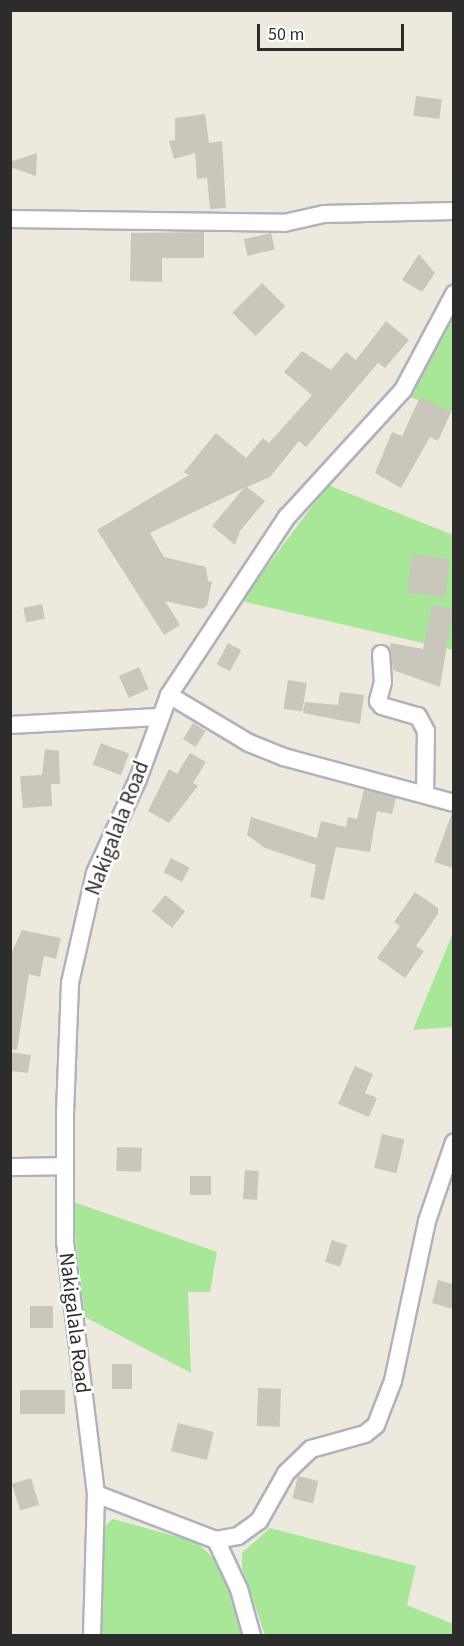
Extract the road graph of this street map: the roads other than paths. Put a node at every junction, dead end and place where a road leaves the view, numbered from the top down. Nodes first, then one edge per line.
1 (453, 211) edge
2 (10, 219) edge
3 (453, 294) edge
4 (381, 654) dead end
5 (169, 695) junction
6 (158, 717) junction
7 (10, 725) edge
8 (425, 793) junction
9 (453, 803) edge
10 (453, 1142) edge
11 (65, 1166) junction
12 (10, 1167) edge
13 (96, 1494) junction
14 (216, 1540) junction
15 (92, 1635) edge
16 (252, 1635) edge

1 - 2 street
3 - 5 street, Nakigalala Road
4 - 8 street
5 - 6 street, Nakigalala Road
5 - 8 street
6 - 7 street
6 - 11 street, Nakigalala Road
8 - 9 street
10 - 14 street
11 - 12 street
11 - 13 street, Nakigalala Road
13 - 14 street
13 - 15 street, Nakigalala Road
14 - 16 street

